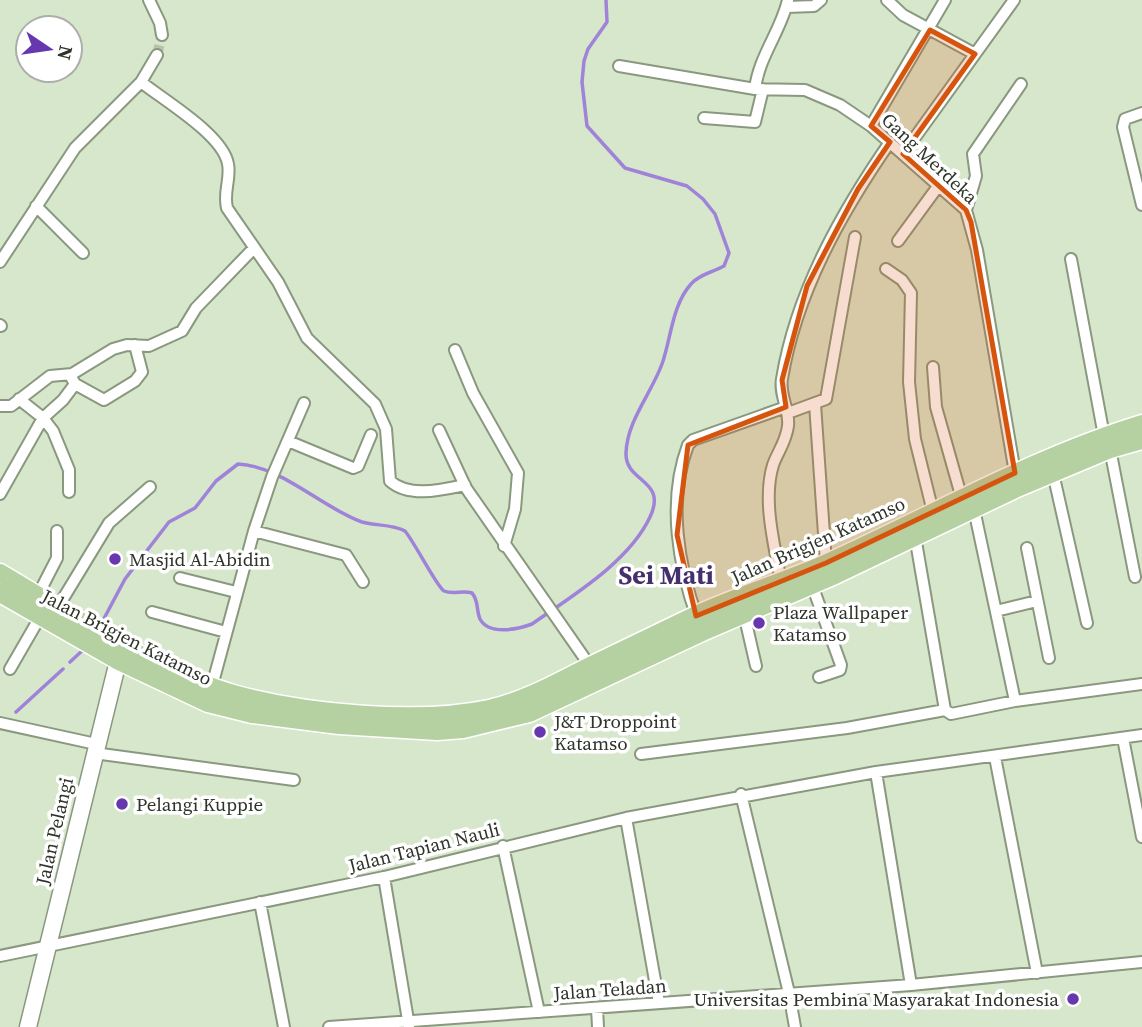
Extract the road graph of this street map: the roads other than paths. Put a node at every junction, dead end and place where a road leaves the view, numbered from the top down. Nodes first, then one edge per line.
1 (149, 0) edge
2 (821, 0) edge
3 (887, 0) edge
4 (945, 0) edge
5 (1014, 0) edge
6 (788, 4) edge
7 (930, 30) junction
8 (162, 35) tunnel mouth
9 (975, 54) junction
10 (157, 55) tunnel mouth
11 (619, 66) dead end
12 (141, 82) junction
13 (1021, 84) dead end
14 (759, 89) junction
15 (1142, 113) edge
16 (704, 118) dead end
17 (871, 126) junction
18 (890, 142) junction
19 (903, 154) junction
20 (939, 186) junction
21 (1142, 205) edge
22 (37, 206) junction
23 (966, 210) junction
24 (855, 237) dead end
25 (898, 241) dead end
26 (253, 248) junction
27 (83, 253) dead end
28 (1071, 259) dead end
29 (0, 262) edge
30 (886, 269) dead end
31 (135, 345) junction
32 (454, 350) dead end
33 (933, 367) dead end
34 (72, 379) junction
35 (19, 399) junction
36 (304, 403) dead end
37 (815, 404) junction
38 (0, 406) edge
39 (787, 410) junction
40 (43, 418) junction
41 (1142, 424) edge
42 (439, 430) dead end
43 (371, 435) dead end
44 (1142, 440) edge
45 (288, 441) junction
46 (1107, 443) junction
47 (1015, 473) junction
48 (1053, 473) junction
49 (465, 485) junction
50 (150, 486) dead end
51 (69, 492) dead end
52 (0, 494) edge
53 (968, 504) junction
54 (933, 512) junction
55 (57, 531) dead end
56 (254, 531) junction
57 (915, 536) junction
58 (504, 546) junction
59 (1027, 548) dead end
60 (826, 563) junction
61 (0, 573) edge
62 (1135, 577) dead end
63 (180, 578) dead end
64 (363, 582) dead end
65 (781, 582) junction
66 (812, 585) junction
67 (236, 592) junction
68 (0, 593) edge
69 (38, 595) junction
70 (1037, 601) junction
71 (58, 607) junction
72 (996, 611) junction
73 (152, 612) dead end
74 (744, 614) junction
75 (40, 617) junction
76 (1087, 623) dead end
77 (699, 624) junction
78 (78, 629) junction
79 (226, 632) junction
80 (111, 647) junction
81 (1049, 658) dead end
82 (590, 666) junction
83 (755, 666) dead end
84 (10, 669) dead end
85 (819, 677) dead end
86 (1142, 684) edge
87 (212, 686) junction
88 (1015, 701) junction
89 (945, 710) junction
90 (0, 723) edge
91 (1142, 736) edge
92 (1123, 738) junction
93 (95, 748) junction
94 (641, 754) dead end
95 (995, 757) junction
96 (876, 772) junction
97 (294, 780) dead end
98 (741, 794) junction
99 (626, 818) junction
100 (1142, 837) edge
101 (503, 846) junction
102 (384, 877) junction
103 (260, 902) junction
104 (48, 947) junction
105 (0, 956) edge
106 (1142, 962) edge
107 (1037, 973) junction
108 (911, 985) junction
109 (789, 993) junction
110 (659, 1003) junction
111 (597, 1008) junction
112 (539, 1012) junction
113 (409, 1023) edge
114 (28, 1027) edge
115 (284, 1027) edge
116 (329, 1027) edge
117 (597, 1027) edge
118 (795, 1027) edge

1 - 8 street
2 - 6 street
3 - 7 street
4 - 7 street
5 - 9 street
6 - 14 street
7 - 9 street
7 - 17 street
9 - 19 street
10 - 12 street
11 - 14 street, Gang Merdeka
12 - 22 street
12 - 26 street
13 - 23 street
14 - 16 street
14 - 17 street, Gang Merdeka
15 - 21 street
17 - 18 street, Gang Merdeka
18 - 19 street, Gang Merdeka
18 - 39 street
19 - 20 street, Gang Merdeka
20 - 23 street, Gang Merdeka
20 - 25 street
22 - 27 street
22 - 29 street
23 - 47 street, Gang Merdeka
24 - 37 street
26 - 31 street
26 - 49 street
28 - 46 street
30 - 54 street
31 - 34 street
31 - 34 street
32 - 58 street
33 - 53 street
34 - 35 street
34 - 40 street
35 - 38 street
35 - 40 street
36 - 45 street
37 - 39 street
37 - 60 street
39 - 65 street
39 - 77 street
40 - 51 street
40 - 52 street
41 - 46 main road, Jalan Brigjen Katamso
42 - 49 street
43 - 45 street
44 - 46 main road, Jalan Brigjen Katamso
45 - 56 street
46 - 47 main road, Jalan Brigjen Katamso
46 - 48 main road, Jalan Brigjen Katamso
46 - 62 street
47 - 53 main road, Jalan Brigjen Katamso
48 - 53 main road, Jalan Brigjen Katamso
48 - 76 street
49 - 58 street
50 - 71 street
53 - 54 main road, Jalan Brigjen Katamso
53 - 57 main road, Jalan Brigjen Katamso
53 - 72 street
54 - 60 main road, Jalan Brigjen Katamso
55 - 69 street
56 - 64 street
56 - 67 street
57 - 66 main road, Jalan Brigjen Katamso
57 - 89 street
58 - 82 street
59 - 70 street
60 - 65 main road, Jalan Brigjen Katamso
61 - 69 main road, Jalan Brigjen Katamso
63 - 67 street
65 - 77 main road, Jalan Brigjen Katamso
66 - 74 main road, Jalan Brigjen Katamso
66 - 85 street
67 - 79 street
68 - 75 main road, Jalan Brigjen Katamso
69 - 71 main road, Jalan Brigjen Katamso
70 - 72 street
70 - 81 street
71 - 78 main road, Jalan Brigjen Katamso
72 - 88 street
73 - 79 street
74 - 77 main road, Jalan Brigjen Katamso
74 - 83 street
75 - 78 main road, Jalan Brigjen Katamso
75 - 84 street
77 - 80 main road, Jalan Brigjen Katamso
77 - 82 main road, Jalan Brigjen Katamso
78 - 80 main road, Jalan Brigjen Katamso
79 - 87 street
80 - 87 main road, Jalan Brigjen Katamso
80 - 93 main road, Jalan Pelangi
82 - 87 main road, Jalan Brigjen Katamso
86 - 88 street
88 - 89 street
89 - 94 street
90 - 93 street
91 - 92 street
92 - 95 street
92 - 100 street
93 - 97 street
93 - 104 main road, Jalan Pelangi
95 - 96 street
95 - 107 street
96 - 98 street, Jalan Tapian Nauli
96 - 108 street
98 - 99 street, Jalan Tapian Nauli
98 - 109 street
99 - 101 street, Jalan Tapian Nauli
99 - 110 street
101 - 102 street, Jalan Tapian Nauli
101 - 112 street
102 - 103 street, Jalan Tapian Nauli
102 - 113 street
103 - 104 street, Jalan Tapian Nauli
103 - 115 street
104 - 105 street, Jalan Tapian Nauli
104 - 114 main road, Jalan Pelangi
106 - 107 street, Jalan Teladan
107 - 108 street, Jalan Teladan
108 - 109 street, Jalan Teladan
109 - 110 street, Jalan Teladan
109 - 118 street
110 - 111 street, Jalan Teladan
111 - 112 street, Jalan Teladan
111 - 117 street
112 - 113 street, Jalan Teladan
113 - 116 street, Jalan Teladan

